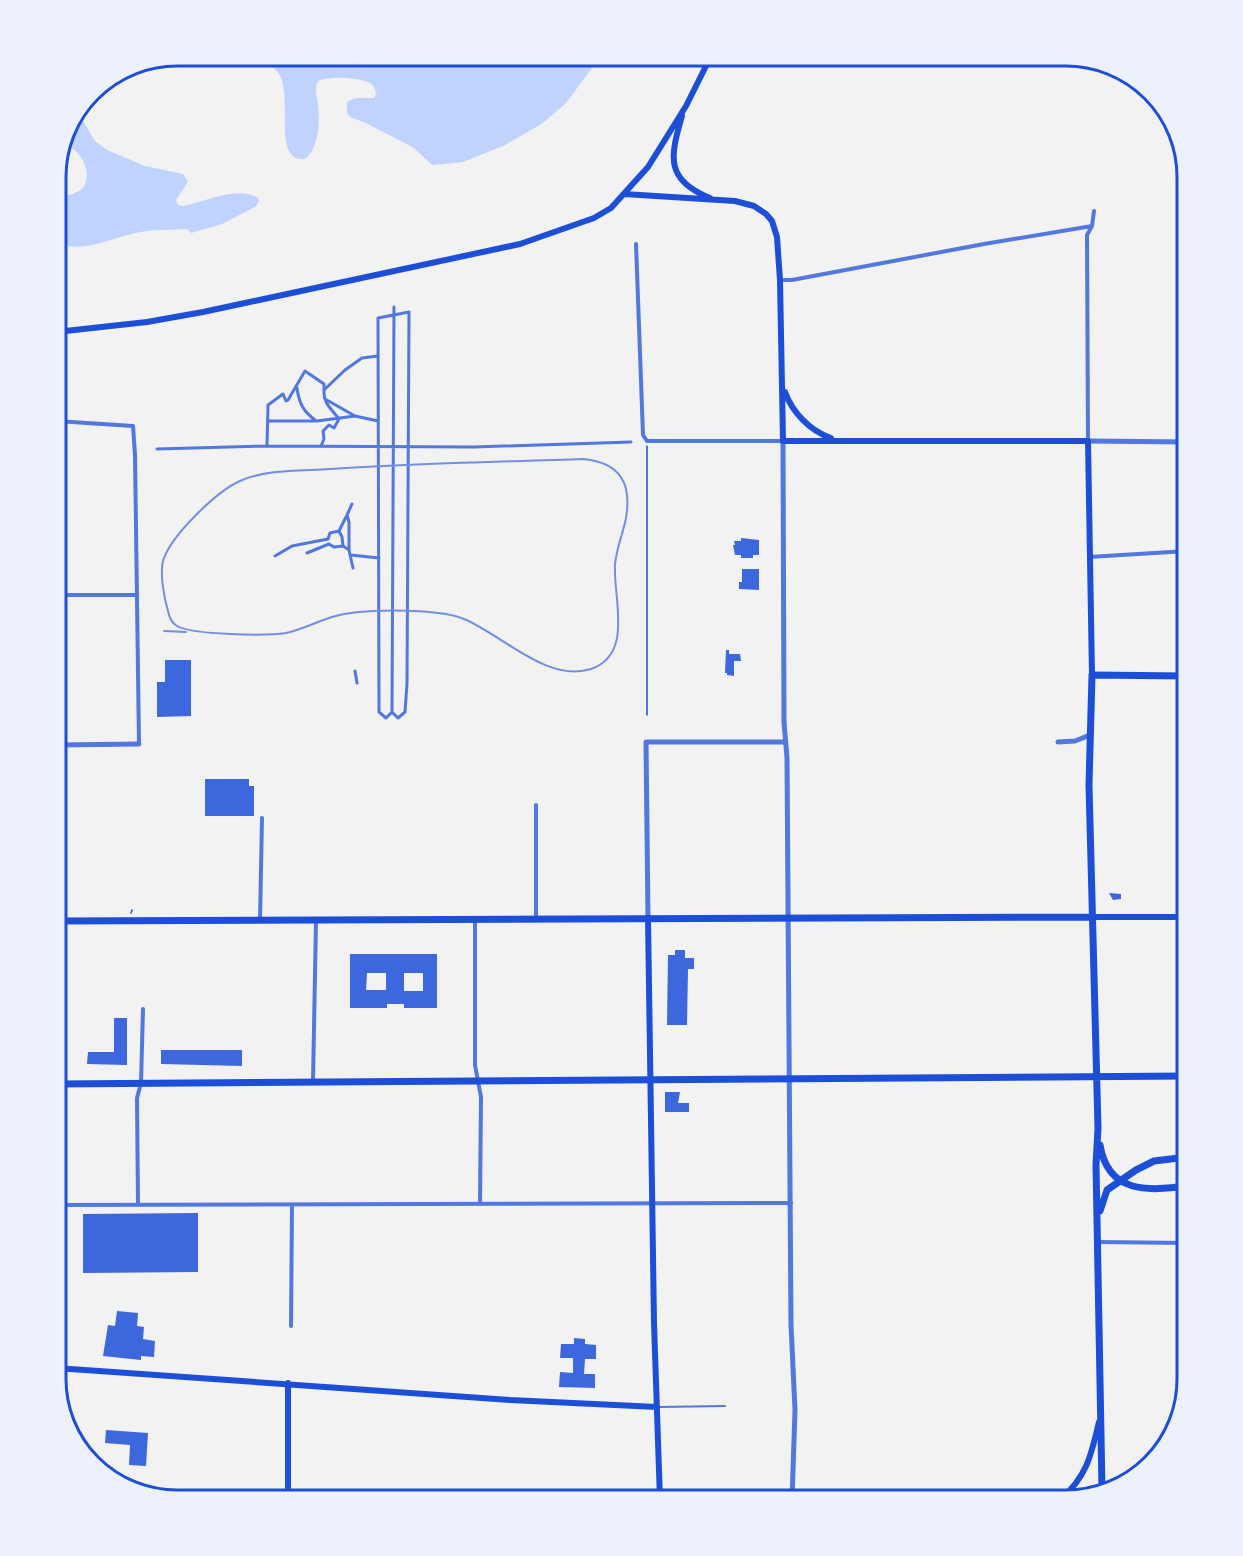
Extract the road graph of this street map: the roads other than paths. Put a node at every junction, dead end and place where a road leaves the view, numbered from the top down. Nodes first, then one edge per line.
1 (706, 66) edge
2 (686, 106) junction
3 (624, 194) junction
4 (716, 201) junction
5 (1094, 211) dead end
6 (1092, 226) junction
7 (636, 244) dead end
8 (780, 280) junction
9 (394, 307) dead end
10 (394, 315) junction
11 (66, 331) edge
12 (378, 356) junction
13 (297, 386) junction
14 (782, 386) junction
15 (324, 390) junction
16 (324, 398) junction
17 (355, 417) junction
18 (339, 419) junction
19 (268, 420) junction
20 (317, 421) junction
21 (378, 421) junction
22 (66, 422) edge
23 (836, 440) junction
24 (783, 441) junction
25 (1088, 441) junction
26 (631, 442) dead end
27 (1177, 442) edge
28 (267, 447) junction
29 (320, 447) junction
30 (378, 448) junction
31 (394, 448) junction
32 (407, 448) junction
33 (157, 449) dead end
34 (352, 504) dead end
35 (347, 515) junction
36 (339, 531) junction
37 (328, 541) junction
38 (309, 542) junction
39 (343, 546) junction
40 (313, 550) junction
41 (349, 550) junction
42 (1177, 552) edge
43 (308, 553) dead end
44 (351, 555) junction
45 (275, 556) dead end
46 (1089, 557) junction
47 (379, 558) junction
48 (353, 568) dead end
49 (66, 595) edge
50 (136, 595) junction
51 (356, 671) dead end
52 (1092, 675) junction
53 (1177, 676) edge
54 (357, 683) dead end
55 (392, 712) junction
56 (1090, 735) junction
57 (785, 742) junction
58 (1058, 742) dead end
59 (139, 744) joint
60 (66, 745) edge
61 (536, 805) dead end
62 (262, 818) dead end
63 (1177, 917) edge
64 (475, 918) junction
65 (536, 918) junction
66 (648, 918) junction
67 (788, 918) junction
68 (1092, 918) junction
69 (260, 920) junction
70 (316, 920) junction
71 (66, 921) edge
72 (143, 1009) dead end
73 (1177, 1076) edge
74 (1095, 1077) junction
75 (789, 1079) junction
76 (650, 1080) junction
77 (478, 1081) junction
78 (313, 1082) junction
79 (141, 1083) junction
80 (66, 1084) edge
81 (1098, 1128) junction
82 (1177, 1158) edge
83 (1120, 1181) junction
84 (1177, 1187) edge
85 (480, 1203) junction
86 (651, 1203) junction
87 (791, 1203) junction
88 (292, 1204) junction
89 (66, 1205) edge
90 (138, 1205) junction
91 (1098, 1218) junction
92 (1098, 1242) junction
93 (1177, 1243) edge
94 (291, 1326) dead end
95 (66, 1369) edge
96 (288, 1383) junction
97 (725, 1406) dead end
98 (657, 1407) junction
99 (1101, 1416) junction
100 (1102, 1484) edge
101 (288, 1490) edge
102 (660, 1490) edge
103 (792, 1490) edge
104 (1071, 1490) edge

1 - 2 main road
2 - 3 main road
2 - 4 main road
3 - 4 main road
3 - 11 main road
4 - 8 main road
5 - 6 street
6 - 8 street
6 - 25 street
7 - 24 street
8 - 14 main road
9 - 10 street
10 - 12 street
10 - 31 street
10 - 32 street
12 - 15 street
12 - 21 street
13 - 15 street
13 - 19 street
13 - 20 street
14 - 23 main road
14 - 24 main road
15 - 16 street
16 - 17 street
16 - 18 street
17 - 18 street
17 - 21 street
18 - 20 street
18 - 29 street
19 - 20 street
19 - 28 street
21 - 30 street
22 - 50 street
23 - 24 main road
23 - 25 main road
24 - 57 street
25 - 27 street
25 - 46 main road
26 - 32 street
28 - 29 street
28 - 33 street
29 - 30 street
30 - 31 street
30 - 47 street
31 - 32 street
31 - 55 street
32 - 55 street
34 - 35 street
35 - 36 street
35 - 41 street
36 - 37 street
36 - 39 street
37 - 38 street
37 - 39 street
37 - 40 street
38 - 40 street
38 - 45 street
39 - 41 street
40 - 43 street
41 - 44 street
42 - 46 street
44 - 47 street
44 - 48 street
46 - 52 main road
47 - 55 street
49 - 50 street
50 - 59 street
51 - 54 street
52 - 53 main road
52 - 56 main road
56 - 58 street
56 - 68 main road
57 - 66 street
57 - 67 street
59 - 60 street
61 - 65 street
62 - 69 street
63 - 68 main road
64 - 65 main road
64 - 70 main road
64 - 77 street
65 - 66 main road
66 - 67 main road
66 - 76 main road
67 - 68 main road
67 - 75 street
68 - 74 main road
69 - 70 main road
69 - 71 main road
70 - 78 street
72 - 79 street
73 - 74 main road
74 - 75 main road
74 - 81 main road
75 - 76 main road
75 - 87 street
76 - 77 main road
76 - 86 main road
77 - 78 main road
77 - 85 street
78 - 79 main road
79 - 80 main road
79 - 90 street
81 - 83 main road
81 - 91 main road
82 - 83 main road
83 - 84 main road
83 - 91 main road
85 - 86 street
85 - 88 street
86 - 87 street
86 - 98 main road
87 - 103 street
88 - 90 street
88 - 94 street
89 - 90 street
91 - 92 main road
92 - 93 street
92 - 99 main road
95 - 96 main road
96 - 98 main road
96 - 101 main road
97 - 98 lane
98 - 102 main road
99 - 100 main road
99 - 104 main road

